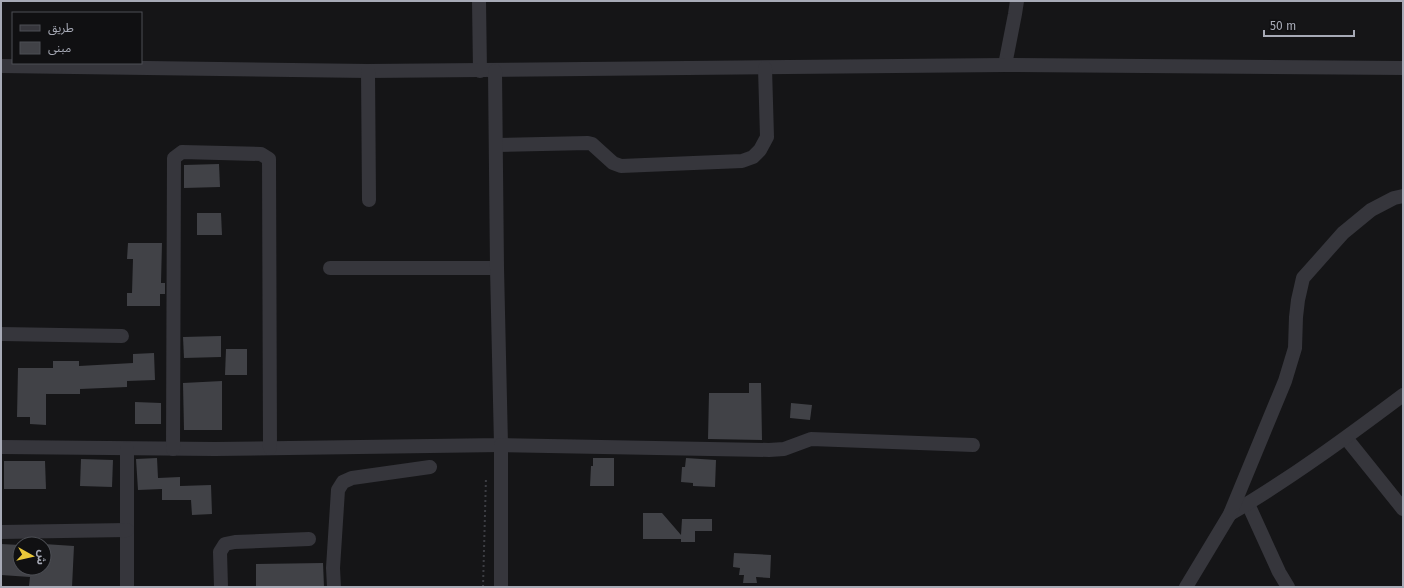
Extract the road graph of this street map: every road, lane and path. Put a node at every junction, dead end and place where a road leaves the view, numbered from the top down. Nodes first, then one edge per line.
1 (479, 1) edge
2 (1017, 1) edge
3 (1005, 65) junction
4 (1, 66) edge
5 (765, 68) junction
6 (1403, 68) edge
7 (368, 71) junction
8 (480, 71) junction
9 (495, 71) junction
10 (496, 144) junction
11 (1403, 196) edge
12 (369, 200) dead end
13 (330, 268) dead end
14 (497, 268) junction
15 (1, 334) edge
16 (122, 336) dead end
17 (1403, 395) edge
18 (1346, 438) junction
19 (501, 445) junction
20 (973, 445) dead end
21 (1, 447) edge
22 (270, 448) junction
23 (127, 449) junction
24 (173, 449) junction
25 (430, 467) dead end
26 (486, 477) dead end
27 (1248, 504) junction
28 (1403, 509) edge
29 (1230, 514) junction
30 (127, 530) junction
31 (1, 532) edge
32 (309, 538) dead end
33 (127, 587) edge
34 (221, 587) edge
35 (334, 587) edge
36 (483, 587) edge
37 (501, 587) edge
38 (1186, 587) edge
39 (1288, 587) edge

1 - 8 street
2 - 3 street
3 - 5 street
3 - 6 street
4 - 7 street
5 - 9 street
5 - 10 street
7 - 8 street
7 - 12 street
8 - 9 street
9 - 10 street
10 - 14 street
11 - 29 street
13 - 14 street
14 - 19 street
15 - 16 street
17 - 18 street
18 - 27 street
18 - 28 street
19 - 20 street
19 - 22 street
19 - 37 street
21 - 23 street
22 - 24 street
22 - 24 street
23 - 24 street
23 - 30 street
25 - 35 street
26 - 36 path
27 - 29 street
27 - 39 street
29 - 38 street
30 - 31 street
30 - 33 street
32 - 34 street

